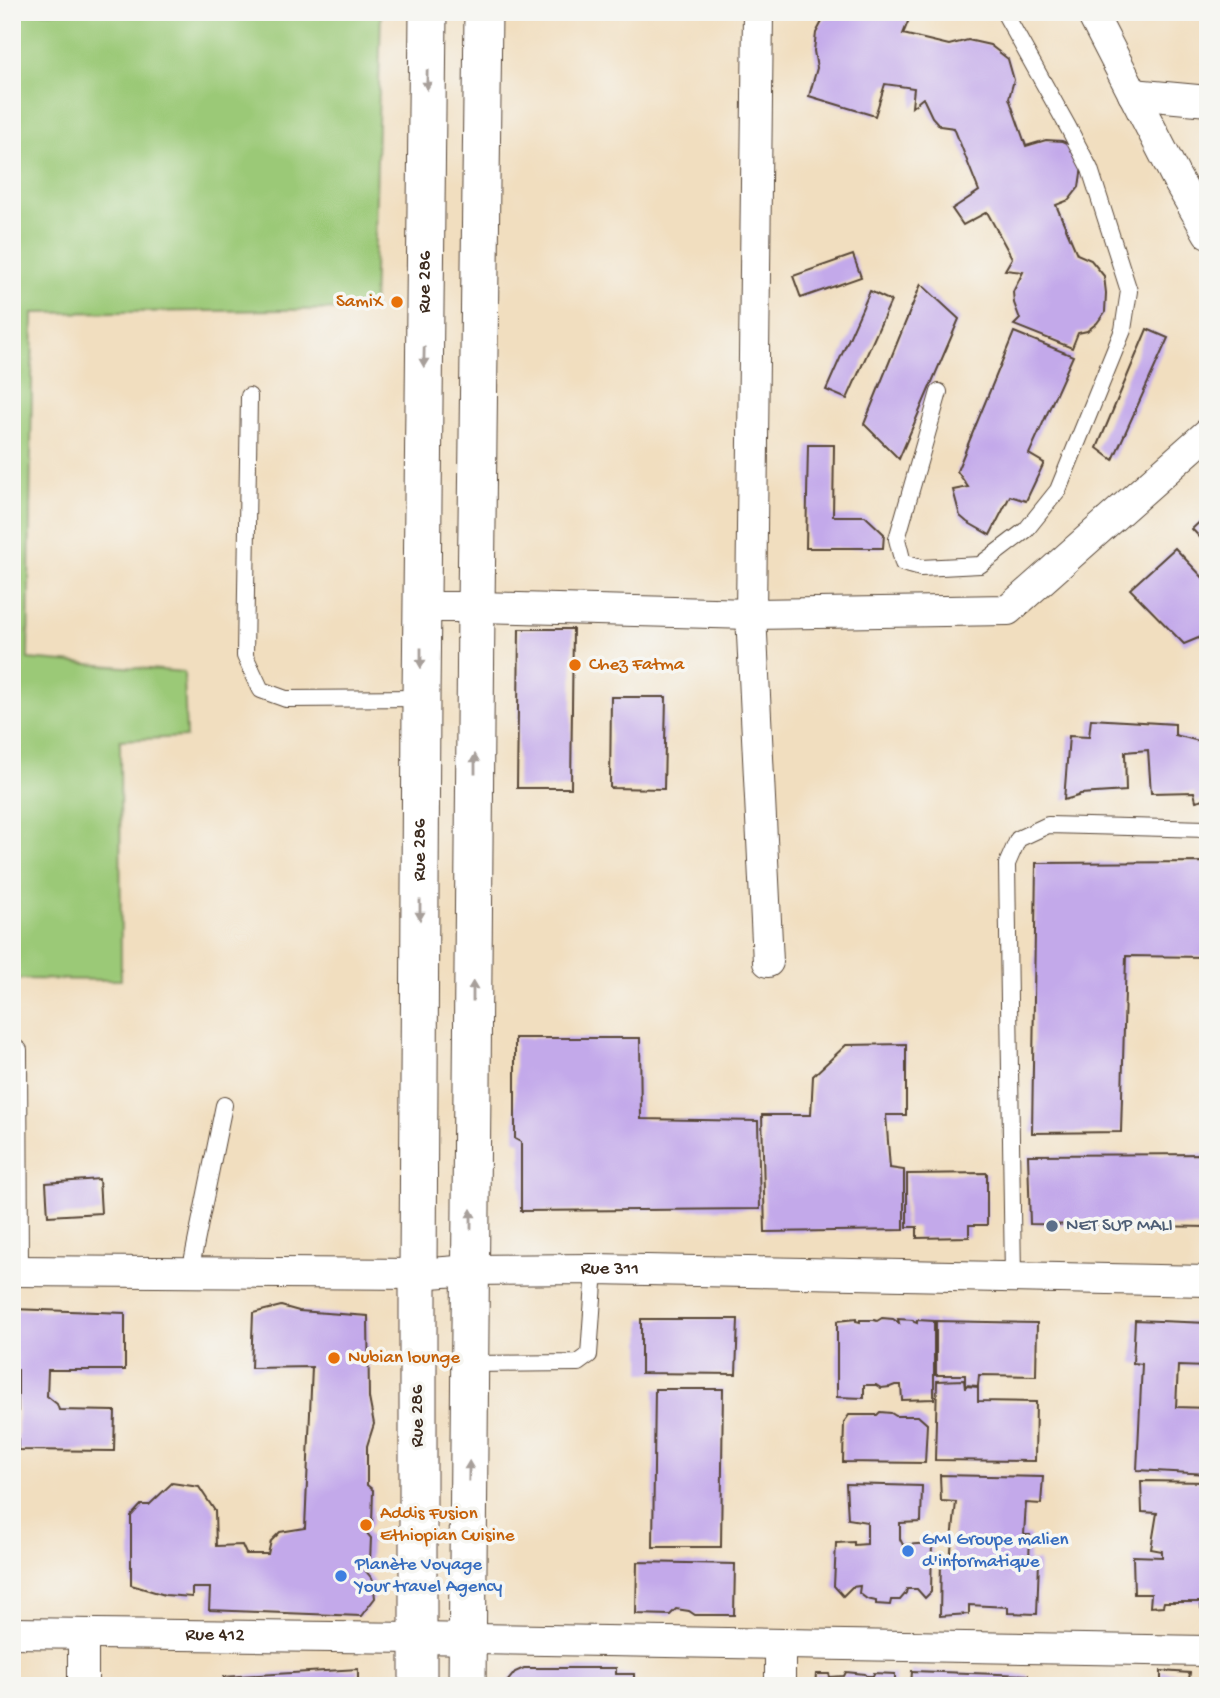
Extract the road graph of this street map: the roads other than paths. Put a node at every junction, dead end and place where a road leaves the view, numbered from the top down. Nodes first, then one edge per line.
1 (428, 12) edge
2 (483, 12) edge
3 (758, 12) edge
4 (1004, 12) edge
5 (1091, 12) edge
6 (1133, 94) junction
7 (1208, 101) edge
8 (1208, 233) edge
9 (939, 392) dead end
10 (249, 396) dead end
11 (1208, 433) edge
12 (422, 607) junction
13 (476, 607) junction
14 (751, 614) junction
15 (421, 698) junction
16 (1208, 829) edge
17 (768, 962) dead end
18 (12, 1045) edge
19 (224, 1105) dead end
20 (595, 1269) junction
21 (471, 1270) junction
22 (16, 1271) edge
23 (190, 1272) junction
24 (418, 1274) junction
25 (1013, 1278) junction
26 (1208, 1281) edge
27 (470, 1364) junction
28 (12, 1633) edge
29 (83, 1634) junction
30 (418, 1638) junction
31 (467, 1639) junction
32 (780, 1644) junction
33 (1208, 1651) edge
34 (83, 1686) edge
35 (418, 1686) edge
36 (467, 1686) edge
37 (780, 1686) edge

1 -> 12 street, Rue 286
2 - 13 street
3 - 14 street
4 - 9 lane
5 - 6 street
6 - 7 street
6 - 8 street
10 - 15 lane
11 - 14 street
12 - 13 street
12 -> 15 street, Rue 286
13 - 14 street
21 -> 13 street
14 - 17 street
15 -> 24 street, Rue 286
16 - 25 lane
18 - 22 lane
19 - 23 lane
20 - 21 street, Rue 311
20 - 25 street, Rue 311
20 - 27 lane
21 - 24 street, Rue 311
21 - 27 street
22 - 23 street, Rue 311
23 - 24 street, Rue 311
24 - 30 street, Rue 286
25 - 26 street, Rue 311
31 -> 27 street
28 - 29 street, Rue 412
29 - 30 street, Rue 412
29 - 34 street
30 - 31 street, Rue 412
30 - 35 street, Rue 286
31 - 32 street, Rue 412
31 - 36 street
32 - 33 street, Rue 412
32 - 37 street

